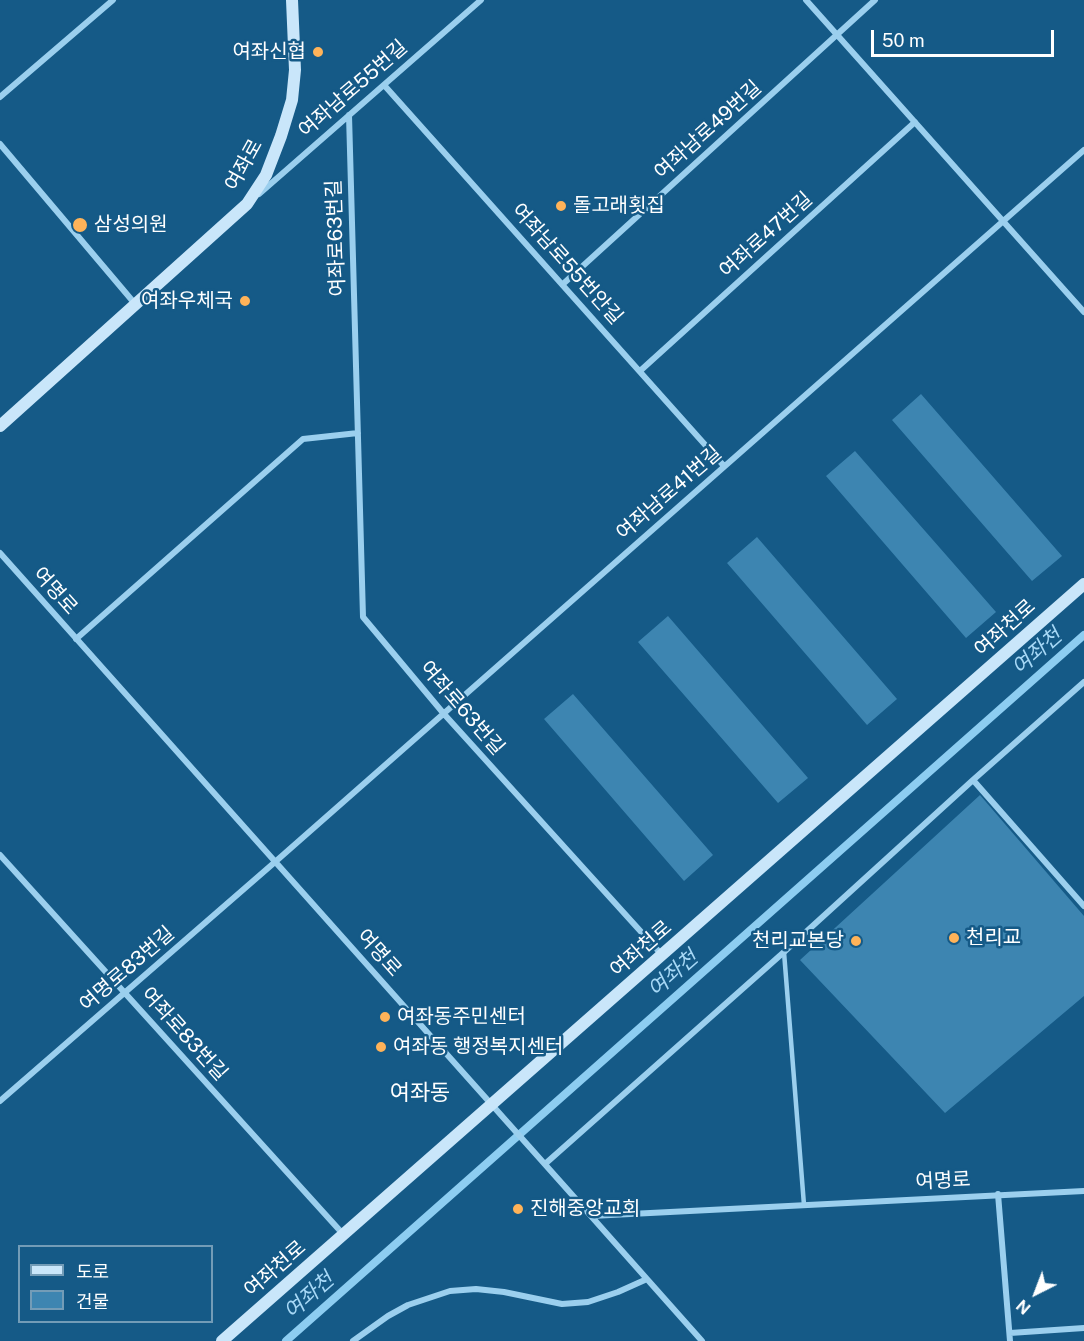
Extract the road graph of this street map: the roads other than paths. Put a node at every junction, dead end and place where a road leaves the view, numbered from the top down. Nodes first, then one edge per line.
1 (113, 0) edge
2 (292, 0) edge
3 (481, 0) edge
4 (806, 0) edge
5 (876, 0) edge
6 (837, 35) junction
7 (384, 85) junction
8 (0, 97) edge
9 (349, 115) junction
10 (915, 122) junction
11 (0, 144) edge
12 (1084, 150) edge
13 (247, 204) junction
14 (1003, 221) junction
15 (562, 284) junction
16 (136, 305) junction
17 (1084, 312) edge
18 (640, 371) junction
19 (0, 426) edge
20 (358, 433) junction
21 (724, 466) junction
22 (0, 554) edge
23 (1084, 584) edge
24 (76, 639) junction
25 (1084, 682) edge
26 (444, 714) junction
27 (973, 780) junction
28 (0, 855) edge
29 (275, 862) junction
30 (1084, 906) edge
31 (784, 952) junction
32 (662, 956) junction
33 (125, 993) junction
34 (0, 1101) edge
35 (492, 1105) junction
36 (544, 1164) junction
37 (1084, 1191) edge
38 (998, 1194) junction
39 (804, 1205) junction
40 (591, 1216) junction
41 (344, 1234) junction
42 (647, 1279) junction
43 (1084, 1328) edge
44 (1010, 1333) junction
45 (222, 1341) edge
46 (353, 1341) edge
47 (702, 1341) edge
48 (1010, 1341) edge

1 - 8 street
2 - 13 street, 여좌로
3 - 7 street, 여좌남로55번길
4 - 6 street
5 - 6 street, 여좌남로49번길
6 - 10 street
6 - 15 street, 여좌남로49번길
7 - 9 street, 여좌남로55번길
7 - 15 street, 여좌남로55번안길
9 - 13 street, 여좌남로55번길
9 - 20 street, 여좌로63번길
10 - 14 street
10 - 18 street, 여좌로47번길
11 - 16 street
12 - 14 street, 여좌남로41번길
13 - 16 street, 여좌로
14 - 17 street
14 - 21 street, 여좌남로41번길
15 - 18 street, 여좌남로55번안길
16 - 19 street, 여좌로
18 - 21 street, 여좌남로55번안길
20 - 24 street
20 - 26 street, 여좌로63번길
21 - 26 street, 여좌남로41번길
22 - 24 street, 여명로
23 - 32 street, 여좌천로
24 - 29 street, 여명로
25 - 27 street
26 - 29 street, 여좌남로41번길
26 - 32 street, 여좌로63번길
27 - 30 street
27 - 31 street
28 - 33 street, 여좌로83번길
29 - 33 street, 여명로83번길
29 - 35 street, 여명로
31 - 36 street
31 - 39 lane
32 - 35 street, 여좌천로
33 - 34 street, 여명로83번길
33 - 41 street, 여좌로83번길
35 - 36 street, 여명로
35 - 41 street, 여좌천로
36 - 40 street, 여명로
37 - 38 street, 여명로
38 - 39 street, 여명로
38 - 44 street
39 - 40 street, 여명로
40 - 42 street
41 - 45 street, 여좌천로
42 - 46 street
42 - 47 street
43 - 44 street
44 - 48 street

